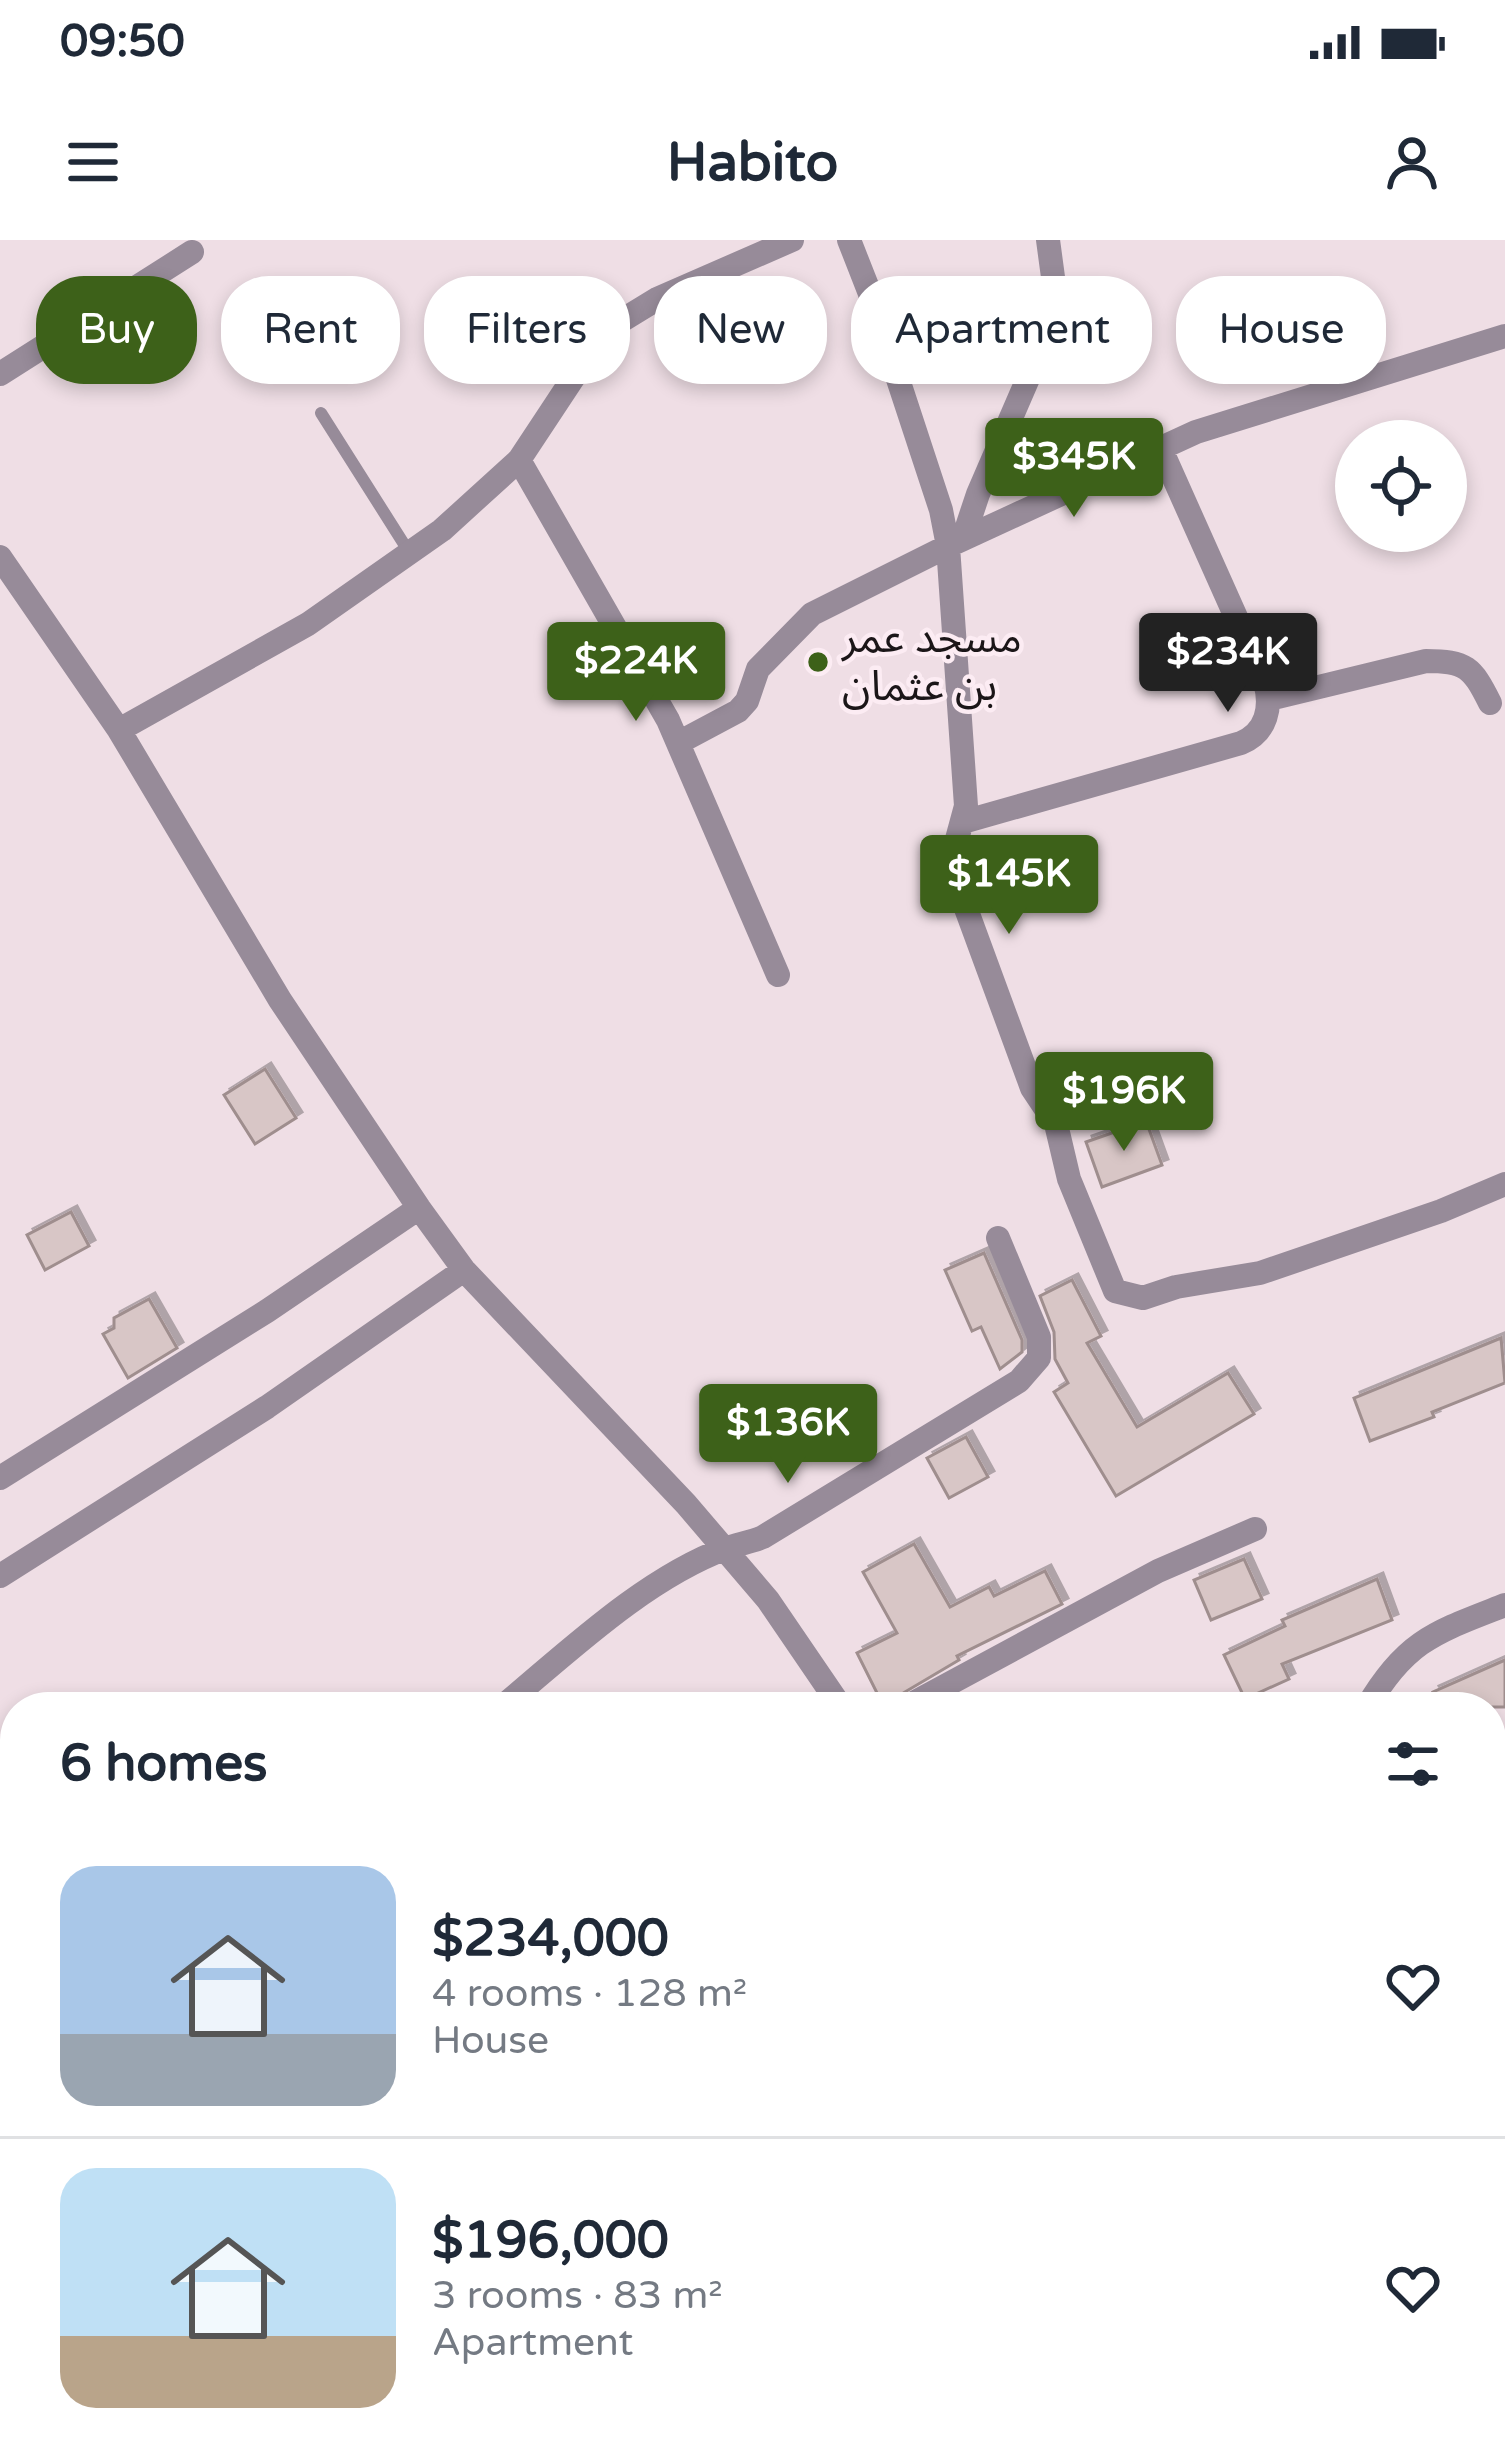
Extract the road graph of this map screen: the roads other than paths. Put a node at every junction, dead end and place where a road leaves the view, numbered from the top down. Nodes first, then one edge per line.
1 (792, 240) edge
2 (849, 240) edge
3 (1048, 240) edge
4 (192, 252) dead end
5 (1505, 336) edge
6 (0, 374) edge
7 (321, 413) dead end
8 (1160, 447) junction
9 (519, 460) junction
10 (955, 542) junction
11 (410, 553) junction
12 (0, 557) edge
13 (1269, 699) junction
14 (1490, 703) dead end
15 (119, 730) junction
16 (678, 743) junction
17 (963, 823) junction
18 (778, 975) dead end
19 (1505, 1184) edge
20 (419, 1208) junction
21 (998, 1238) dead end
22 (464, 1270) junction
23 (0, 1478) edge
24 (1255, 1529) dead end
25 (724, 1549) junction
26 (0, 1576) edge
27 (1505, 1605) edge
28 (521, 1692) edge
29 (832, 1692) edge
30 (934, 1692) edge
31 (1376, 1692) edge

1 - 9 street
2 - 10 street
3 - 10 street
4 - 6 street
5 - 8 street
7 - 11 lane
8 - 10 street
8 - 13 street
9 - 11 street
9 - 16 street
10 - 16 street
10 - 17 street
11 - 15 street
12 - 15 street
13 - 14 street
13 - 17 street
15 - 20 street
16 - 18 street
17 - 19 street
20 - 22 street
20 - 23 street
21 - 25 street
22 - 25 street
22 - 26 street
24 - 30 street
25 - 28 street
25 - 29 street
27 - 31 street

